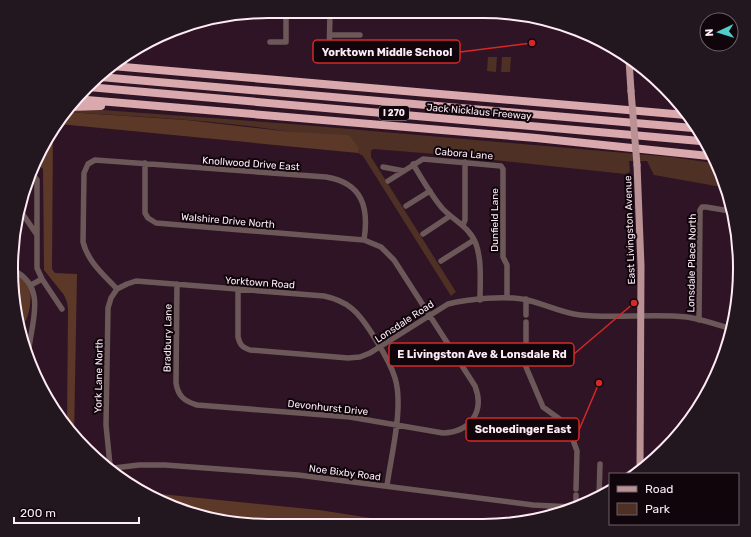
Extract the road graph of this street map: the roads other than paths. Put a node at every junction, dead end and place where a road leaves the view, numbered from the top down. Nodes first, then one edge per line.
1 (286, 18) edge
2 (330, 18) edge
3 (330, 35) junction
4 (360, 35) dead end
5 (270, 42) dead end
6 (329, 59) dead end
7 (124, 64) edge
8 (629, 66) edge
9 (120, 67) edge
10 (138, 68) junction
11 (106, 78) edge
12 (95, 88) edge
13 (83, 100) edge
14 (139, 105) junction
15 (77, 107) edge
16 (680, 114) edge
17 (690, 128) edge
18 (697, 140) edge
19 (706, 156) edge
20 (465, 162) junction
21 (145, 163) junction
22 (413, 164) junction
23 (501, 166) joint
24 (383, 167) dead end
25 (404, 170) junction
26 (35, 178) edge
27 (388, 181) dead end
28 (430, 191) junction
29 (406, 206) dead end
30 (725, 209) edge
31 (24, 216) edge
32 (450, 216) junction
33 (463, 225) junction
34 (423, 234) dead end
35 (37, 235) junction
36 (364, 240) junction
37 (474, 240) junction
38 (441, 261) dead end
39 (18, 273) edge
40 (42, 279) junction
41 (177, 284) junction
42 (31, 285) junction
43 (117, 289) junction
44 (238, 289) junction
45 (507, 298) junction
46 (526, 299) junction
47 (480, 300) junction
48 (62, 309) dead end
49 (430, 315) junction
50 (526, 315) dead end
51 (641, 316) junction
52 (699, 320) junction
53 (526, 322) dead end
54 (725, 327) edge
55 (29, 343) edge
56 (380, 347) junction
57 (177, 391) joint
58 (476, 415) joint
59 (396, 425) junction
60 (110, 462) edge
61 (640, 463) edge
62 (600, 464) dead end
63 (117, 468) edge
64 (387, 486) junction
65 (576, 488) dead end
66 (599, 490) edge
67 (576, 495) dead end
68 (576, 501) edge
69 (550, 506) junction
70 (563, 506) edge
71 (551, 509) edge

1 - 5 street
2 - 3 street
3 - 4 street
3 - 6 street
7 - 10 highway
8 - 51 main road, East Livingston Avenue, bridge
9 - 10 highway
10 - 16 highway
11 - 17 highway, Jack Nicklaus Freeway / I 270
12 - 18 highway, Jack Nicklaus Freeway / I 270
13 - 14 highway
14 - 15 highway
14 - 19 highway
20 - 22 street, Cabora Lane
20 - 23 street, Cabora Lane
20 - 33 street
21 - 36 street, Knollwood Drive East
21 - 36 street, Walshire Drive North
21 - 43 street, Knollwood Drive East
22 - 25 street, Cabora Lane
22 - 28 street
23 - 45 street, Dunfield Lane
24 - 25 street
25 - 27 street, Cabora Lane
26 - 35 street
28 - 29 street
28 - 32 street
30 - 52 street, Lonsdale Place North
31 - 35 street
32 - 33 street
32 - 34 street
33 - 37 street
35 - 40 street
36 - 49 street, Walshire Drive North
37 - 38 street
37 - 47 street
39 - 42 street
40 - 42 street
40 - 48 street
41 - 43 street, Yorktown Road
41 - 44 street, Yorktown Road
41 - 57 street, Bradbury Lane
42 - 55 street
43 - 60 street, York Lane North
44 - 56 street, Yorktown Road
44 - 56 street, Lonsdale Road
45 - 46 street, Lonsdale Road
45 - 47 street, Lonsdale Road
46 - 50 street
46 - 51 street, Lonsdale Road
47 - 49 street, Lonsdale Road
49 - 56 street, Lonsdale Road
49 - 58 street, Walshire Drive North
51 - 52 street, Lonsdale Road
51 - 61 main road, East Livingston Avenue
52 - 54 street, Lonsdale Road
53 - 65 street
56 - 59 street, Yorktown Road
57 - 59 street, Devonhurst Drive
58 - 59 street, Devonhurst Drive
59 - 64 street, Yorktown Road
62 - 66 street
63 - 64 street, Noe Bixby Road
64 - 69 street, Noe Bixby Road
67 - 68 street
69 - 70 street, Noe Bixby Road
69 - 71 street

